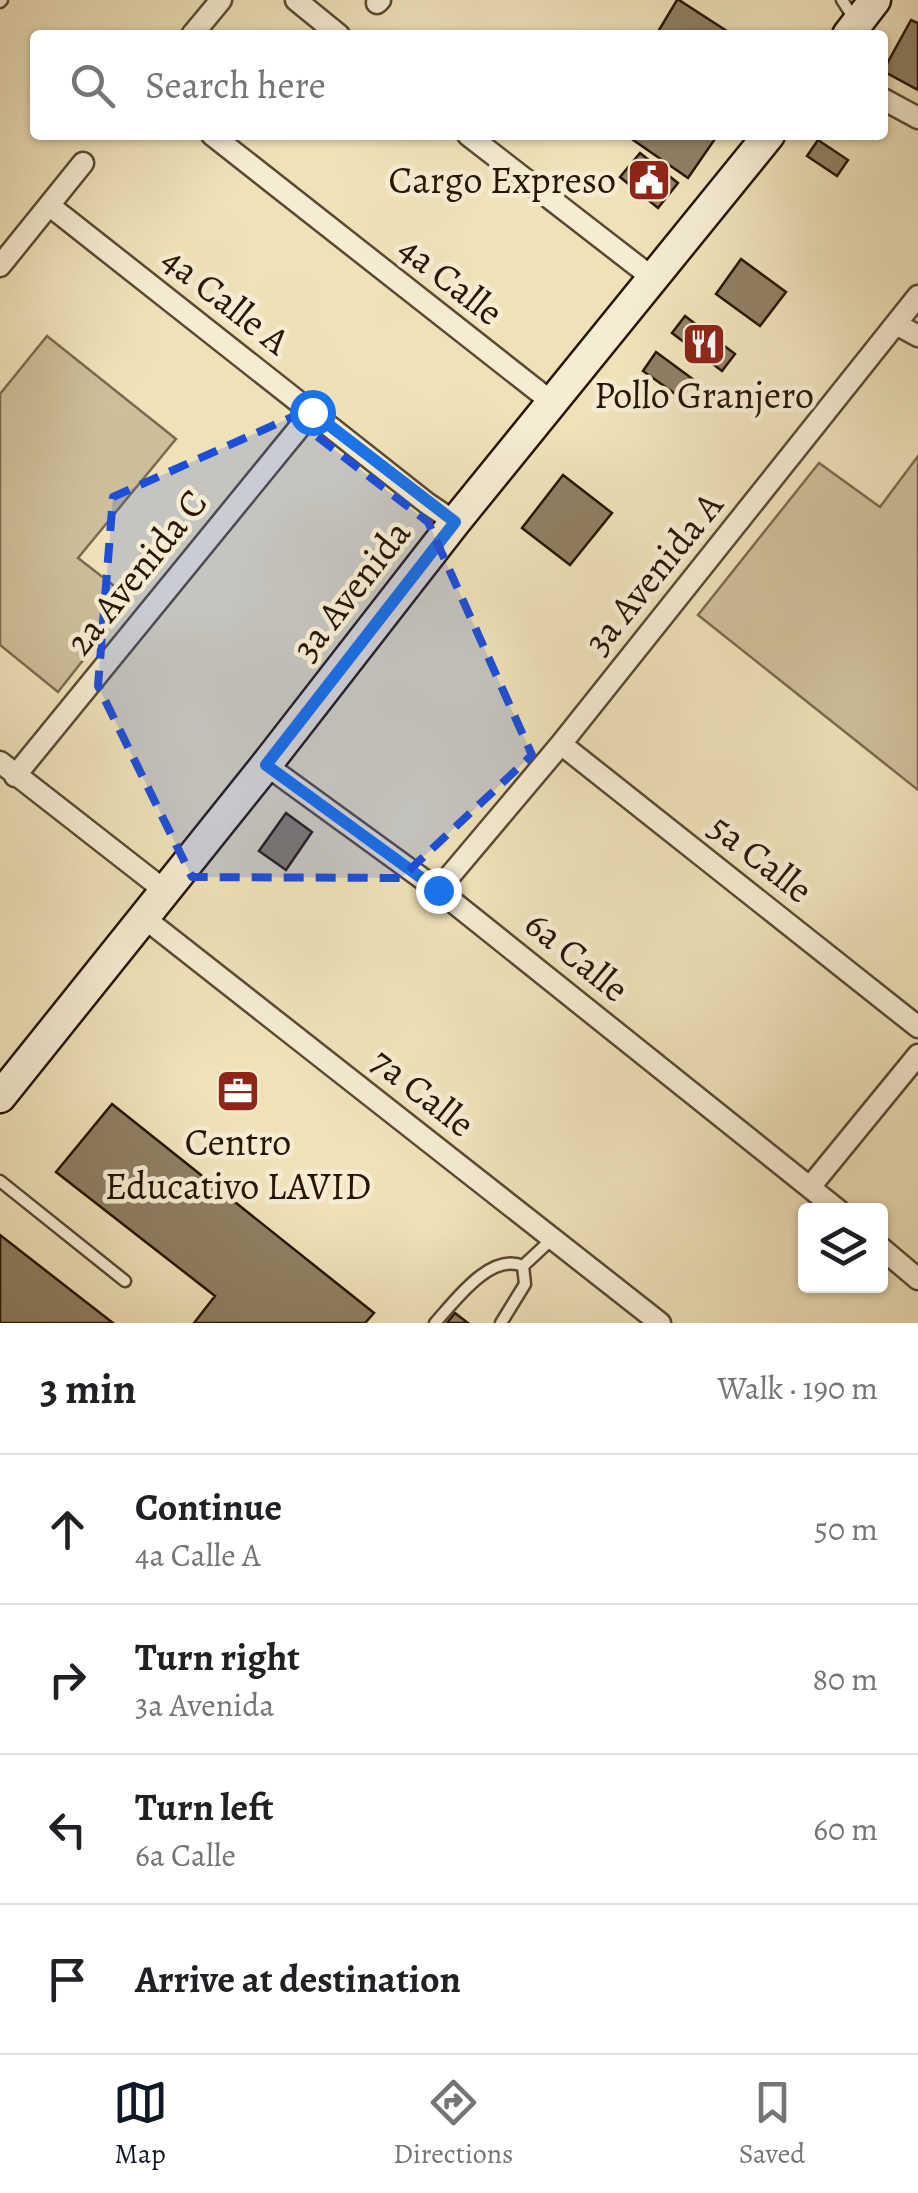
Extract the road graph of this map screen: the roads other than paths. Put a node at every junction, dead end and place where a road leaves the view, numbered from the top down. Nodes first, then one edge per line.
1 (221, 0) edge
2 (296, 0) edge
3 (196, 30) edge
4 (333, 30) edge
5 (888, 102) edge
6 (918, 118) edge
7 (218, 140) edge
8 (474, 140) edge
9 (765, 140) edge
10 (84, 163) dead end
11 (50, 206) junction
12 (0, 266) edge
13 (654, 279) junction
14 (918, 296) edge
15 (896, 324) junction
16 (918, 336) edge
17 (553, 403) junction
18 (312, 412) junction
19 (455, 522) junction
20 (561, 744) junction
21 (266, 765) junction
22 (8, 769) edge
23 (164, 890) junction
24 (438, 890) junction
25 (143, 917) junction
26 (918, 1027) edge
27 (918, 1055) edge
28 (0, 1097) edge
29 (0, 1181) edge
30 (810, 1187) junction
31 (829, 1203) edge
32 (552, 1238) junction
33 (888, 1255) edge
34 (523, 1266) junction
35 (918, 1279) edge
36 (125, 1281) dead end
37 (435, 1323) edge
38 (501, 1323) edge
39 (660, 1323) edge

1 - 3 street
2 - 4 street
5 - 6 street
7 - 17 street, 4a Calle
8 - 13 street
9 - 13 main road, 3a Avenida
10 - 11 street
11 - 12 street
11 - 18 street, 4a Calle A
13 - 17 main road, 3a Avenida
14 - 15 street, 3a Avenida A
15 - 16 street
15 - 20 street, 3a Avenida A
17 - 19 main road, 3a Avenida
18 - 19 street, 4a Calle A
18 - 22 street, 2a Avenida C
19 - 21 main road, 3a Avenida
20 - 24 street, 3a Avenida A
20 - 26 street, 5a Calle
21 - 23 main road, 3a Avenida
21 - 24 street, 6a Calle
22 - 23 street
23 - 25 main road, 3a Avenida
24 - 30 street, 6a Calle
25 - 28 main road, 3a Avenida
25 - 32 street, 7a Calle
27 - 30 street
29 - 36 lane
30 - 31 street, 6a Calle
32 - 34 lane
32 - 39 street, 7a Calle
33 - 35 street
34 - 37 lane
34 - 38 lane

